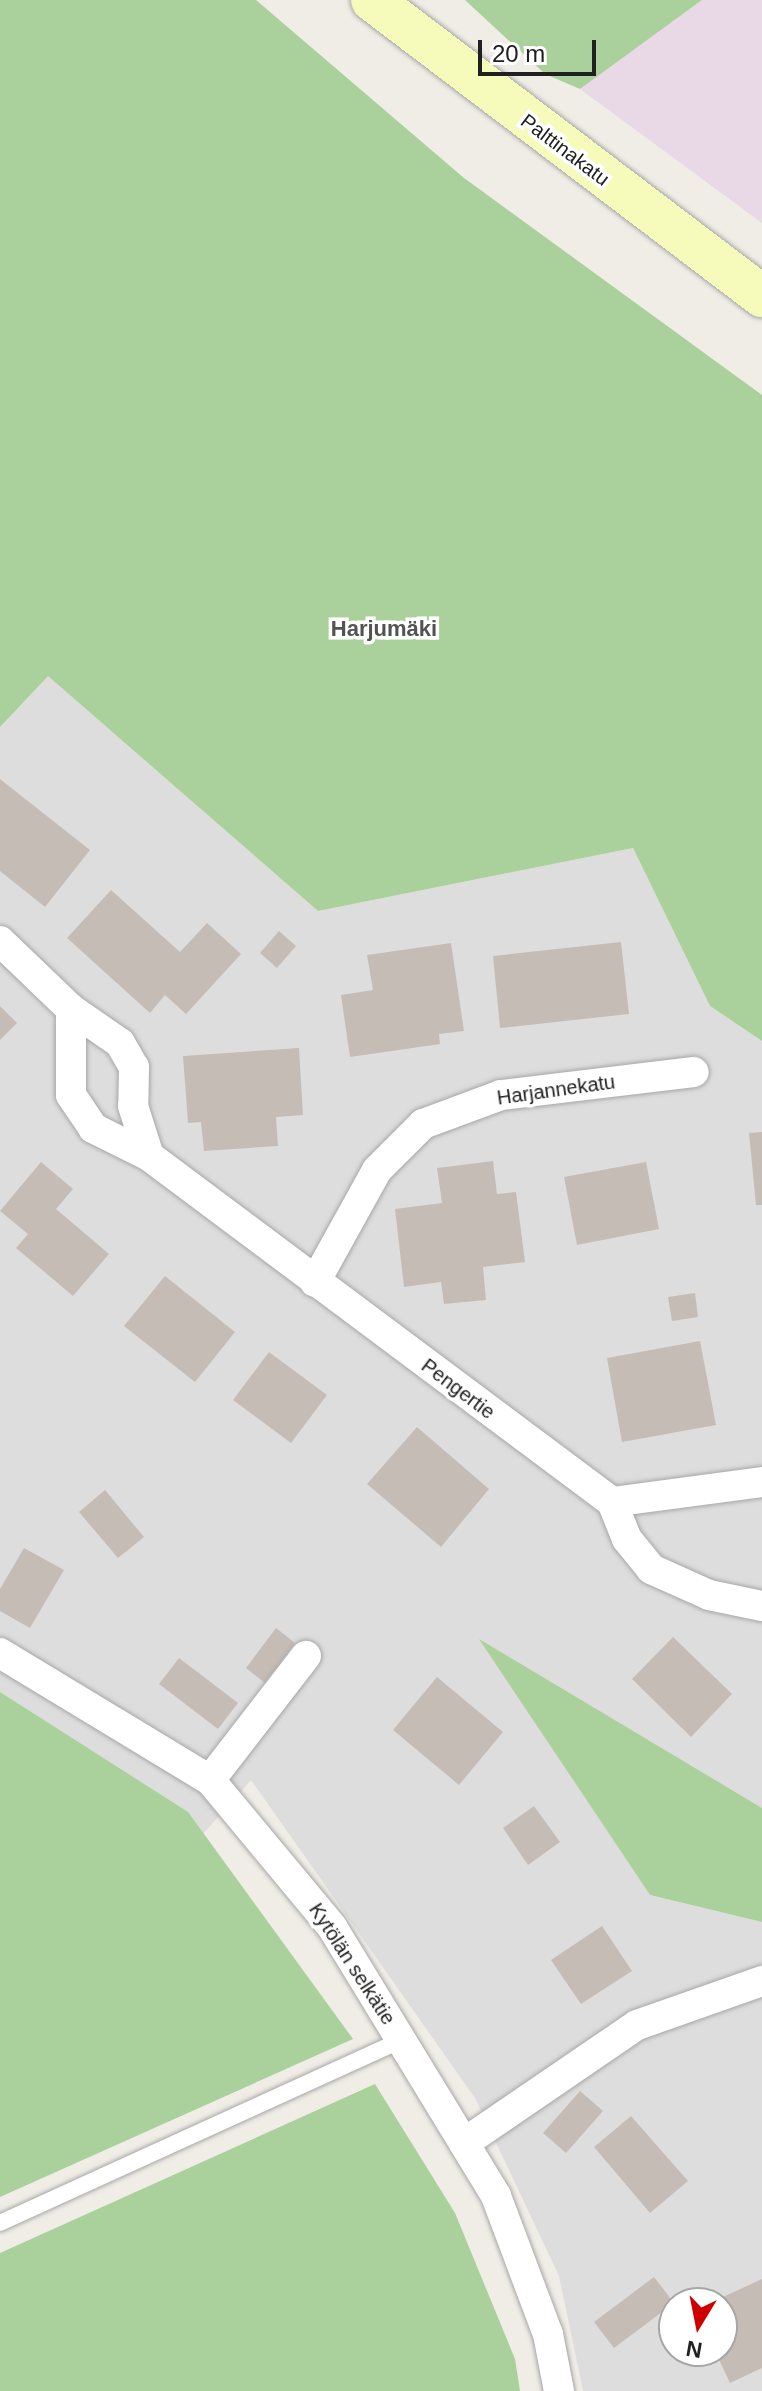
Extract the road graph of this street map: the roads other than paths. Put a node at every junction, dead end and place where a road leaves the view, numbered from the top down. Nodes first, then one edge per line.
1 (372, 0) edge
2 (762, 296) edge
3 (0, 941) edge
4 (71, 1009) junction
5 (694, 1072) dead end
6 (149, 1156) junction
7 (315, 1282) junction
8 (762, 1482) edge
9 (612, 1502) junction
10 (762, 1606) edge
11 (0, 1653) edge
12 (306, 1656) dead end
13 (210, 1780) junction
14 (762, 1981) edge
15 (402, 2040) junction
16 (464, 2143) junction
17 (0, 2223) edge
18 (559, 2391) edge

1 - 2 street, Palttinakatu
3 - 4 street
4 - 6 street
4 - 6 street, Pengertie
5 - 7 street, Harjannekatu
6 - 7 street, Pengertie
7 - 9 street, Pengertie
8 - 9 street
9 - 10 street
11 - 13 street, Kytölän selkätie
12 - 13 street
13 - 15 street, Kytölän selkätie
14 - 16 street
15 - 16 street, Kytölän selkätie
15 - 17 lane
16 - 18 street, Kytölän selkätie

